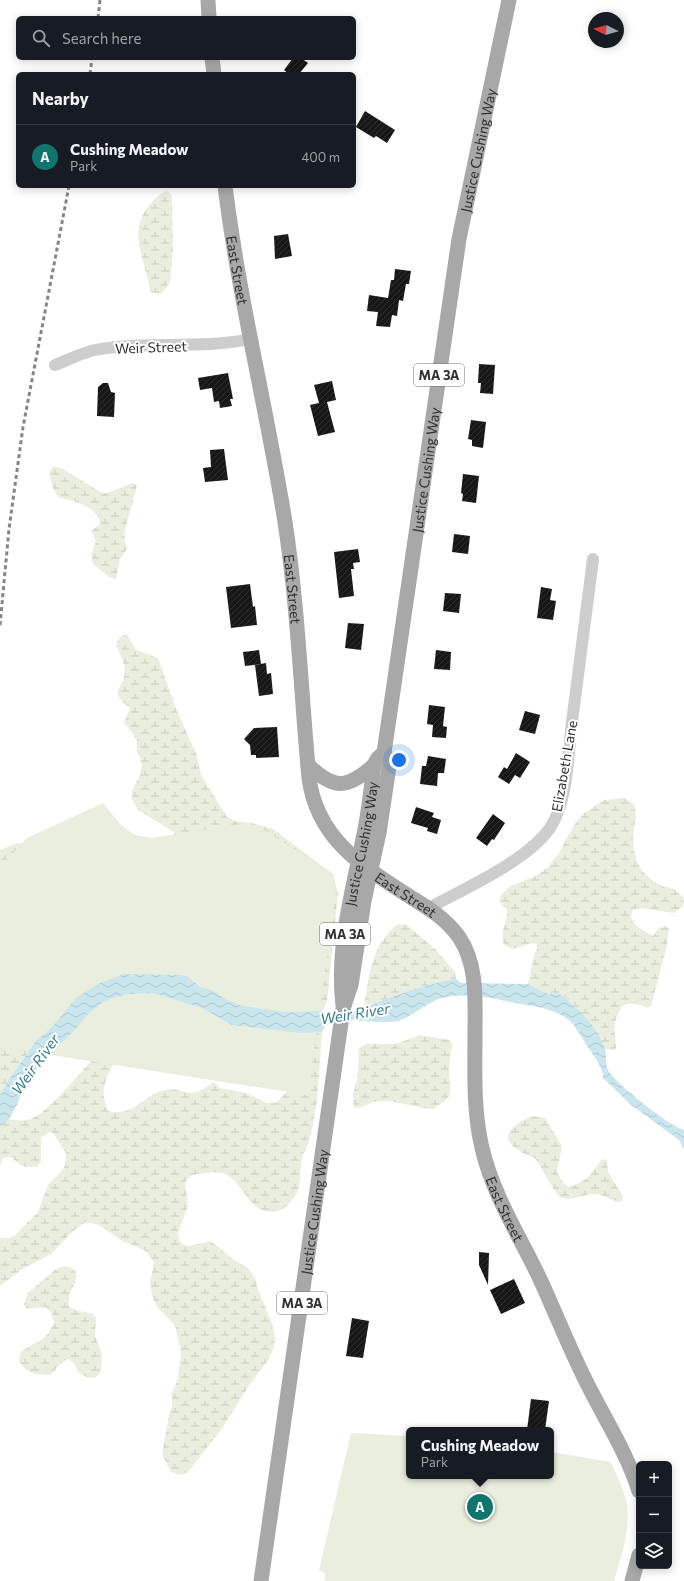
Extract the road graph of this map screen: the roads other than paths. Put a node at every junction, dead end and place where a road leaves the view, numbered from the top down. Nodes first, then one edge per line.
1 (208, 0) edge
2 (509, 0) edge
3 (209, 16) edge
4 (212, 60) edge
5 (214, 72) edge
6 (224, 188) edge
7 (250, 339) junction
8 (55, 365) dead end
9 (593, 559) dead end
10 (379, 759) junction
11 (308, 765) junction
12 (358, 861) junction
13 (371, 870) junction
14 (429, 908) junction
15 (343, 1009) junction
16 (636, 1484) edge
17 (636, 1566) edge
18 (261, 1581) edge
19 (632, 1581) edge

1 - 3 main road
2 - 10 main road, Justice Cushing Way / MA 3A
4 - 5 main road
6 - 7 main road, East Street
7 - 8 street, Weir Street
7 - 11 main road, East Street
9 - 14 street, Elizabeth Lane
10 - 11 main road
10 - 12 main road, Justice Cushing Way / MA 3A
10 - 13 main road, Justice Cushing Way / MA 3A
11 - 12 main road, East Street
12 - 13 main road, East Street
12 - 15 main road, Justice Cushing Way / MA 3A
13 - 14 main road, East Street
13 - 15 main road, Justice Cushing Way / MA 3A
14 - 16 main road, East Street
15 - 18 main road, Justice Cushing Way / MA 3A
17 - 19 main road

